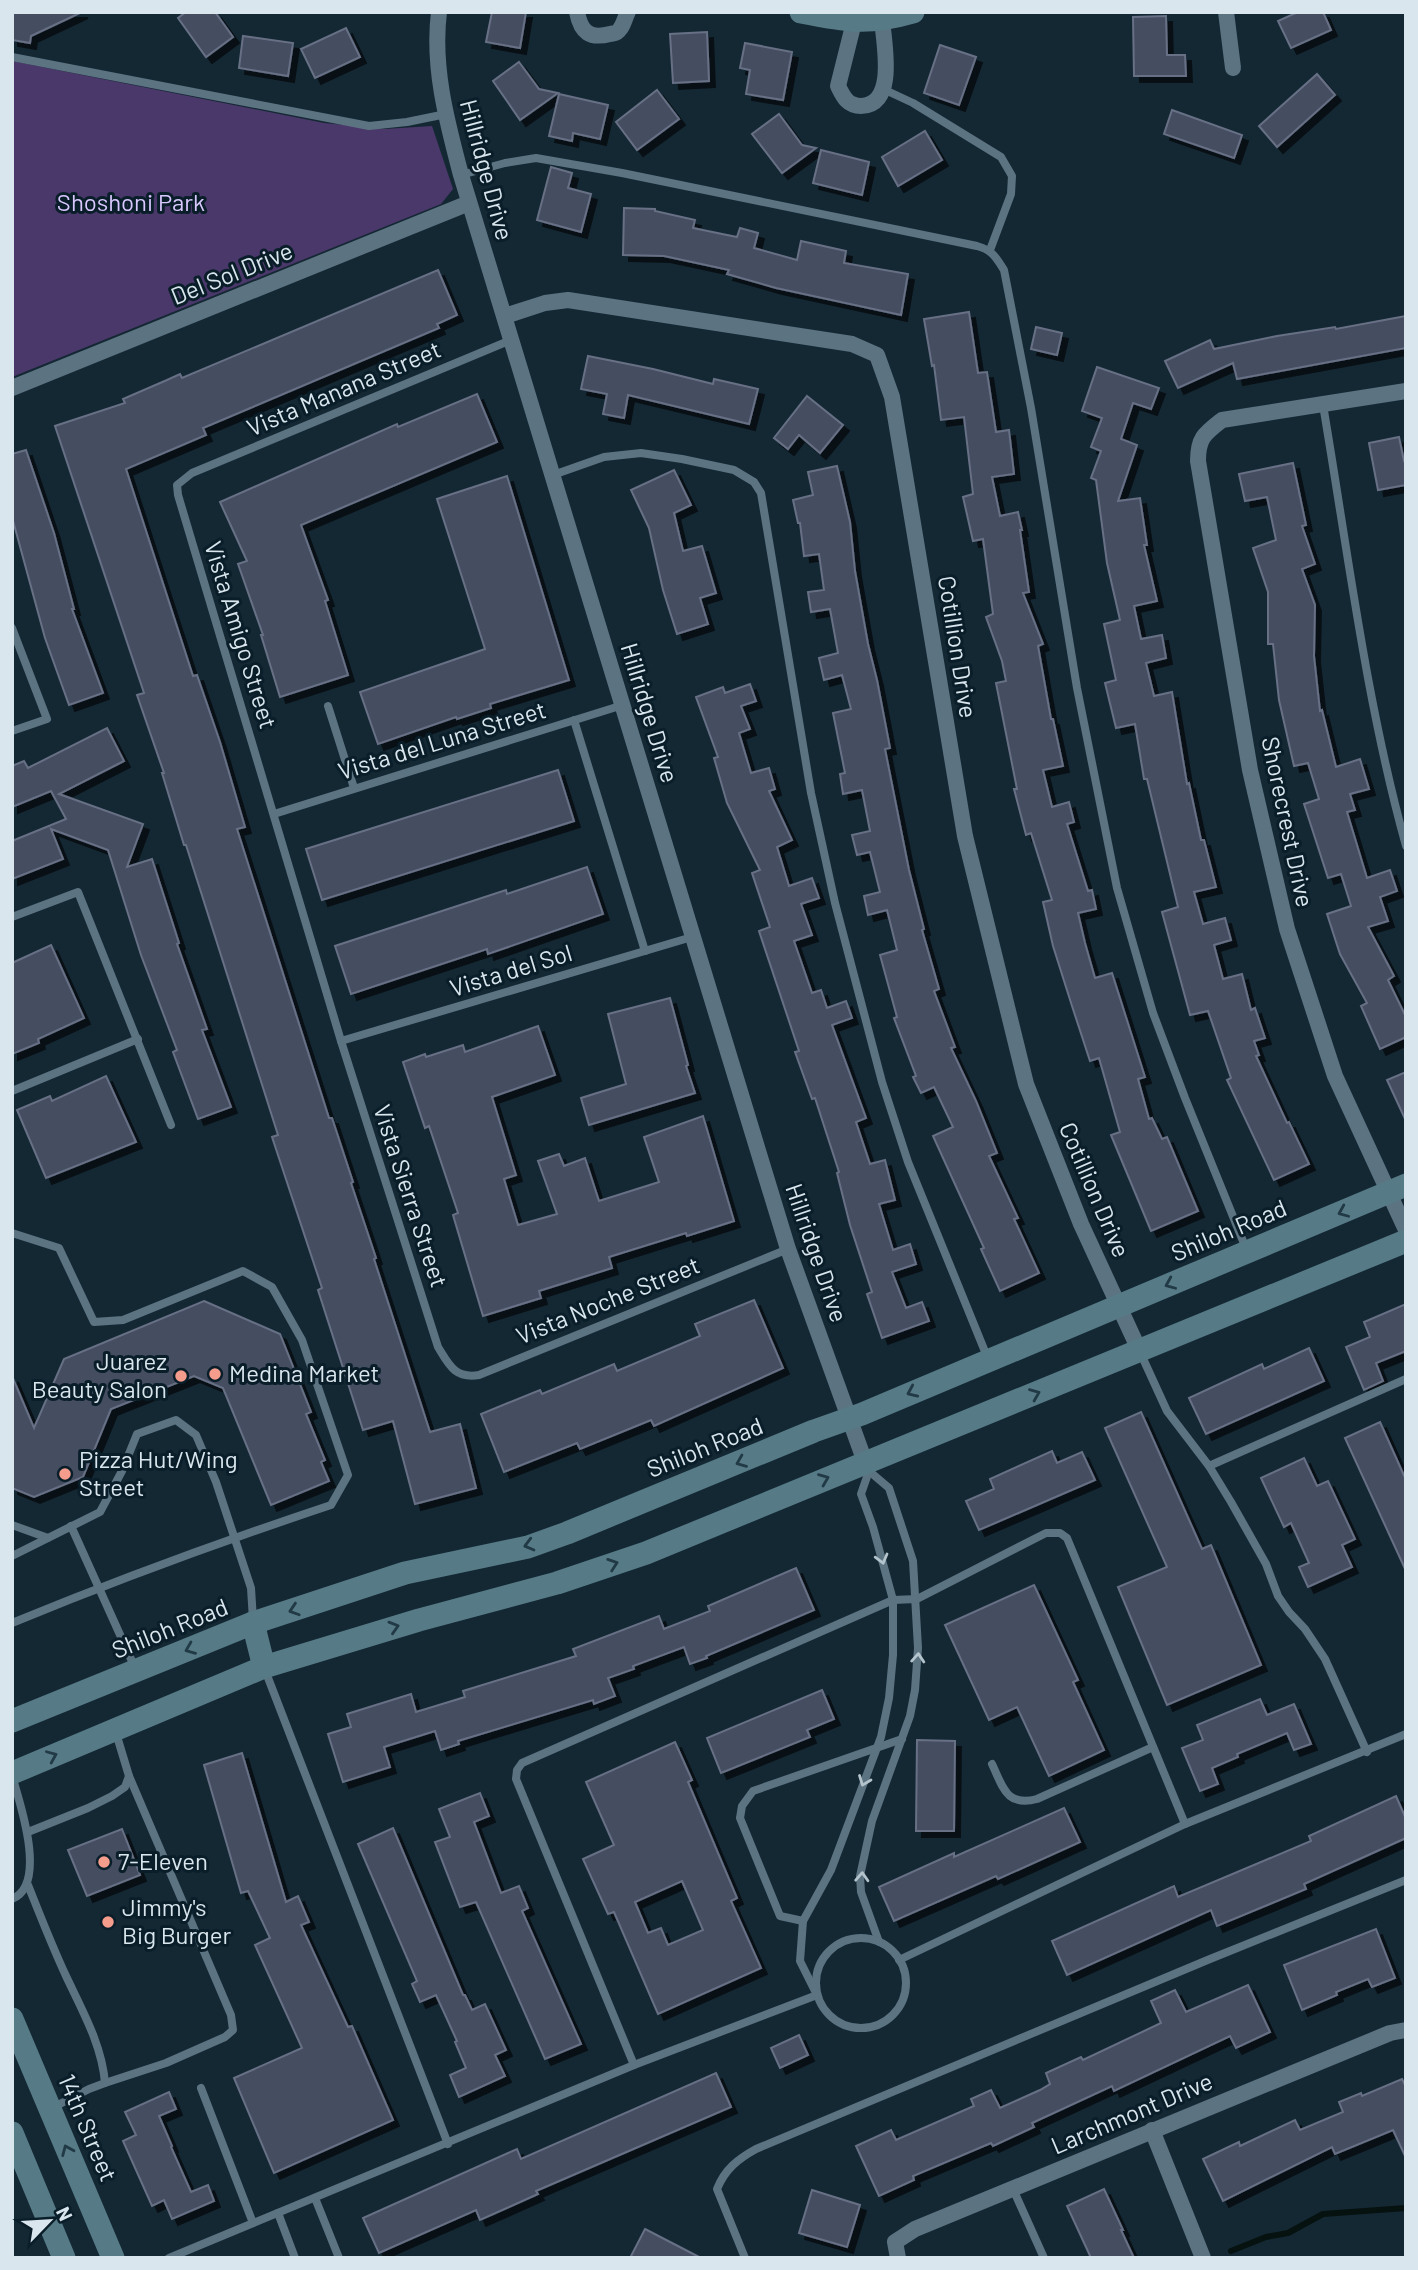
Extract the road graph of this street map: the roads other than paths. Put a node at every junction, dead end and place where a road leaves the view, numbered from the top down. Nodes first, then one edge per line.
1 (439, 12) edge
2 (577, 12) edge
3 (628, 12) edge
4 (801, 12) edge
5 (913, 12) edge
6 (1226, 12) edge
7 (882, 20) junction
8 (854, 22) junction
9 (12, 57) edge
10 (1233, 68) dead end
11 (883, 89) junction
12 (446, 114) junction
13 (461, 175) junction
14 (469, 203) junction
15 (990, 250) junction
16 (505, 316) junction
17 (511, 340) junction
18 (12, 388) edge
19 (1406, 391) edge
20 (1323, 405) junction
21 (192, 473) joint
22 (553, 475) junction
23 (12, 628) edge
24 (622, 705) junction
25 (328, 706) dead end
26 (574, 720) junction
27 (12, 731) edge
28 (354, 788) junction
29 (274, 814) junction
30 (1406, 846) edge
31 (12, 917) edge
32 (692, 937) junction
33 (645, 951) junction
34 (138, 1039) junction
35 (341, 1041) junction
36 (12, 1091) edge
37 (171, 1125) dead end
38 (1397, 1189) edge
39 (1406, 1230) edge
40 (12, 1233) edge
41 (1406, 1241) edge
42 (788, 1249) junction
43 (1248, 1252) junction
44 (1118, 1305) junction
45 (1140, 1352) junction
46 (988, 1359) junction
47 (447, 1361) joint
48 (1406, 1380) edge
49 (850, 1419) junction
50 (867, 1466) junction
51 (1209, 1466) junction
52 (12, 1525) edge
53 (72, 1526) junction
54 (235, 1537) junction
55 (48, 1538) junction
56 (12, 1556) edge
57 (99, 1587) junction
58 (916, 1599) junction
59 (893, 1600) junction
60 (12, 1623) edge
61 (253, 1623) junction
62 (264, 1667) junction
63 (137, 1670) junction
64 (12, 1721) edge
65 (115, 1730) junction
66 (1406, 1734) edge
67 (902, 1739) junction
68 (878, 1746) junction
69 (1153, 1747) junction
70 (1367, 1752) junction
71 (992, 1764) dead end
72 (12, 1774) edge
73 (130, 1776) junction
74 (1185, 1824) junction
75 (28, 1832) junction
76 (1406, 1880) edge
77 (27, 1885) junction
78 (12, 1899) edge
79 (803, 1921) junction
80 (879, 1942) junction
81 (900, 1960) junction
82 (817, 1995) junction
83 (12, 2019) edge
84 (1406, 2030) edge
85 (634, 2065) junction
86 (106, 2083) junction
87 (201, 2088) dead end
88 (50, 2109) junction
89 (1152, 2130) junction
90 (12, 2133) edge
91 (448, 2144) junction
92 (1013, 2189) junction
93 (315, 2198) junction
94 (278, 2213) junction
95 (253, 2224) junction
96 (64, 2258) edge
97 (113, 2258) edge
98 (169, 2258) edge
99 (295, 2258) edge
100 (340, 2258) edge
101 (744, 2258) edge
102 (898, 2258) edge
103 (1044, 2258) edge
104 (1203, 2258) edge

1 - 12 street, Hillridge Drive
2 - 3 street
4 - 8 main road
5 - 7 main road
6 - 10 street
7 - 8 main road
7 - 11 street
8 - 11 street
9 - 12 lane
11 - 15 lane
12 - 13 street, Hillridge Drive
13 - 14 street, Hillridge Drive
13 - 15 lane
14 - 16 street, Hillridge Drive
14 - 18 street, Del Sol Drive
15 - 43 lane
16 - 17 street, Hillridge Drive
16 - 44 street, Cotillion Drive
17 - 21 lane, Vista Manana Street
17 - 22 street, Hillridge Drive
19 - 20 street
20 - 30 lane
20 - 38 street, Shorecrest Drive
21 - 29 lane, Vista Amigo Street
22 - 24 street, Hillridge Drive
22 - 46 lane
23 - 27 lane
24 - 26 lane, Vista del Luna Street
24 - 32 street, Hillridge Drive
25 - 28 lane
26 - 28 lane, Vista del Luna Street
26 - 33 lane
28 - 29 lane, Vista del Luna Street
29 - 35 lane, Vista Sierra Street
31 - 34 lane
32 - 33 lane, Vista del Sol
32 - 42 street, Hillridge Drive
33 - 35 lane, Vista del Sol
34 - 36 lane
34 - 37 lane
35 - 47 lane, Vista Sierra Street
38 - 39 street, Shorecrest Drive
38 -> 43 main road, Shiloh Road
40 - 54 lane
41 - 45 main road
42 - 47 lane, Vista Noche Street
42 - 49 street, Hillridge Drive
43 -> 44 main road, Shiloh Road
44 - 45 street, Cotillion Drive
44 - 46 main road, Shiloh Road
50 -> 45 main road
45 - 51 lane
46 -> 49 main road, Shiloh Road
48 - 51 lane
49 - 50 street, Hillridge Drive
49 -> 61 main road, Shiloh Road
50 - 58 lane
50 -> 59 lane
62 -> 50 main road
51 - 70 lane
52 - 55 lane
53 - 54 lane
53 - 55 lane
53 - 57 lane
54 - 57 lane
54 - 61 lane
55 - 56 lane
57 - 60 lane
57 - 63 lane
58 - 59 lane
67 -> 58 lane
58 - 69 lane
59 - 68 lane
59 - 85 lane
61 - 62 main road
61 -> 63 main road, Shiloh Road
62 - 65 main road
62 - 91 lane
63 - 64 main road, Shiloh Road
72 -> 65 main road
65 - 73 lane
66 - 70 lane
67 - 68 lane
80 -> 67 lane
68 -> 79 lane
68 - 79 lane
69 - 71 lane
69 - 74 lane
70 - 74 lane
72 - 75 lane
73 - 75 lane
73 - 86 lane
74 - 81 lane
75 - 77 lane
76 - 101 lane
77 - 78 lane
77 - 86 lane
79 - 82 lane
80 - 81 lane
80 - 82 lane
81 - 82 lane
82 - 85 lane
83 - 88 main road, 14th Street
84 - 89 street, Larchmont Drive
85 - 91 lane
86 - 88 lane
87 - 95 lane
97 -> 88 main road, 14th Street
89 - 92 street, Larchmont Drive
89 - 104 street
90 - 96 main road
91 - 93 lane
92 - 102 street, Larchmont Drive
92 - 103 lane
93 - 94 lane
93 - 100 lane
94 - 95 lane
94 - 99 lane
95 - 98 lane

